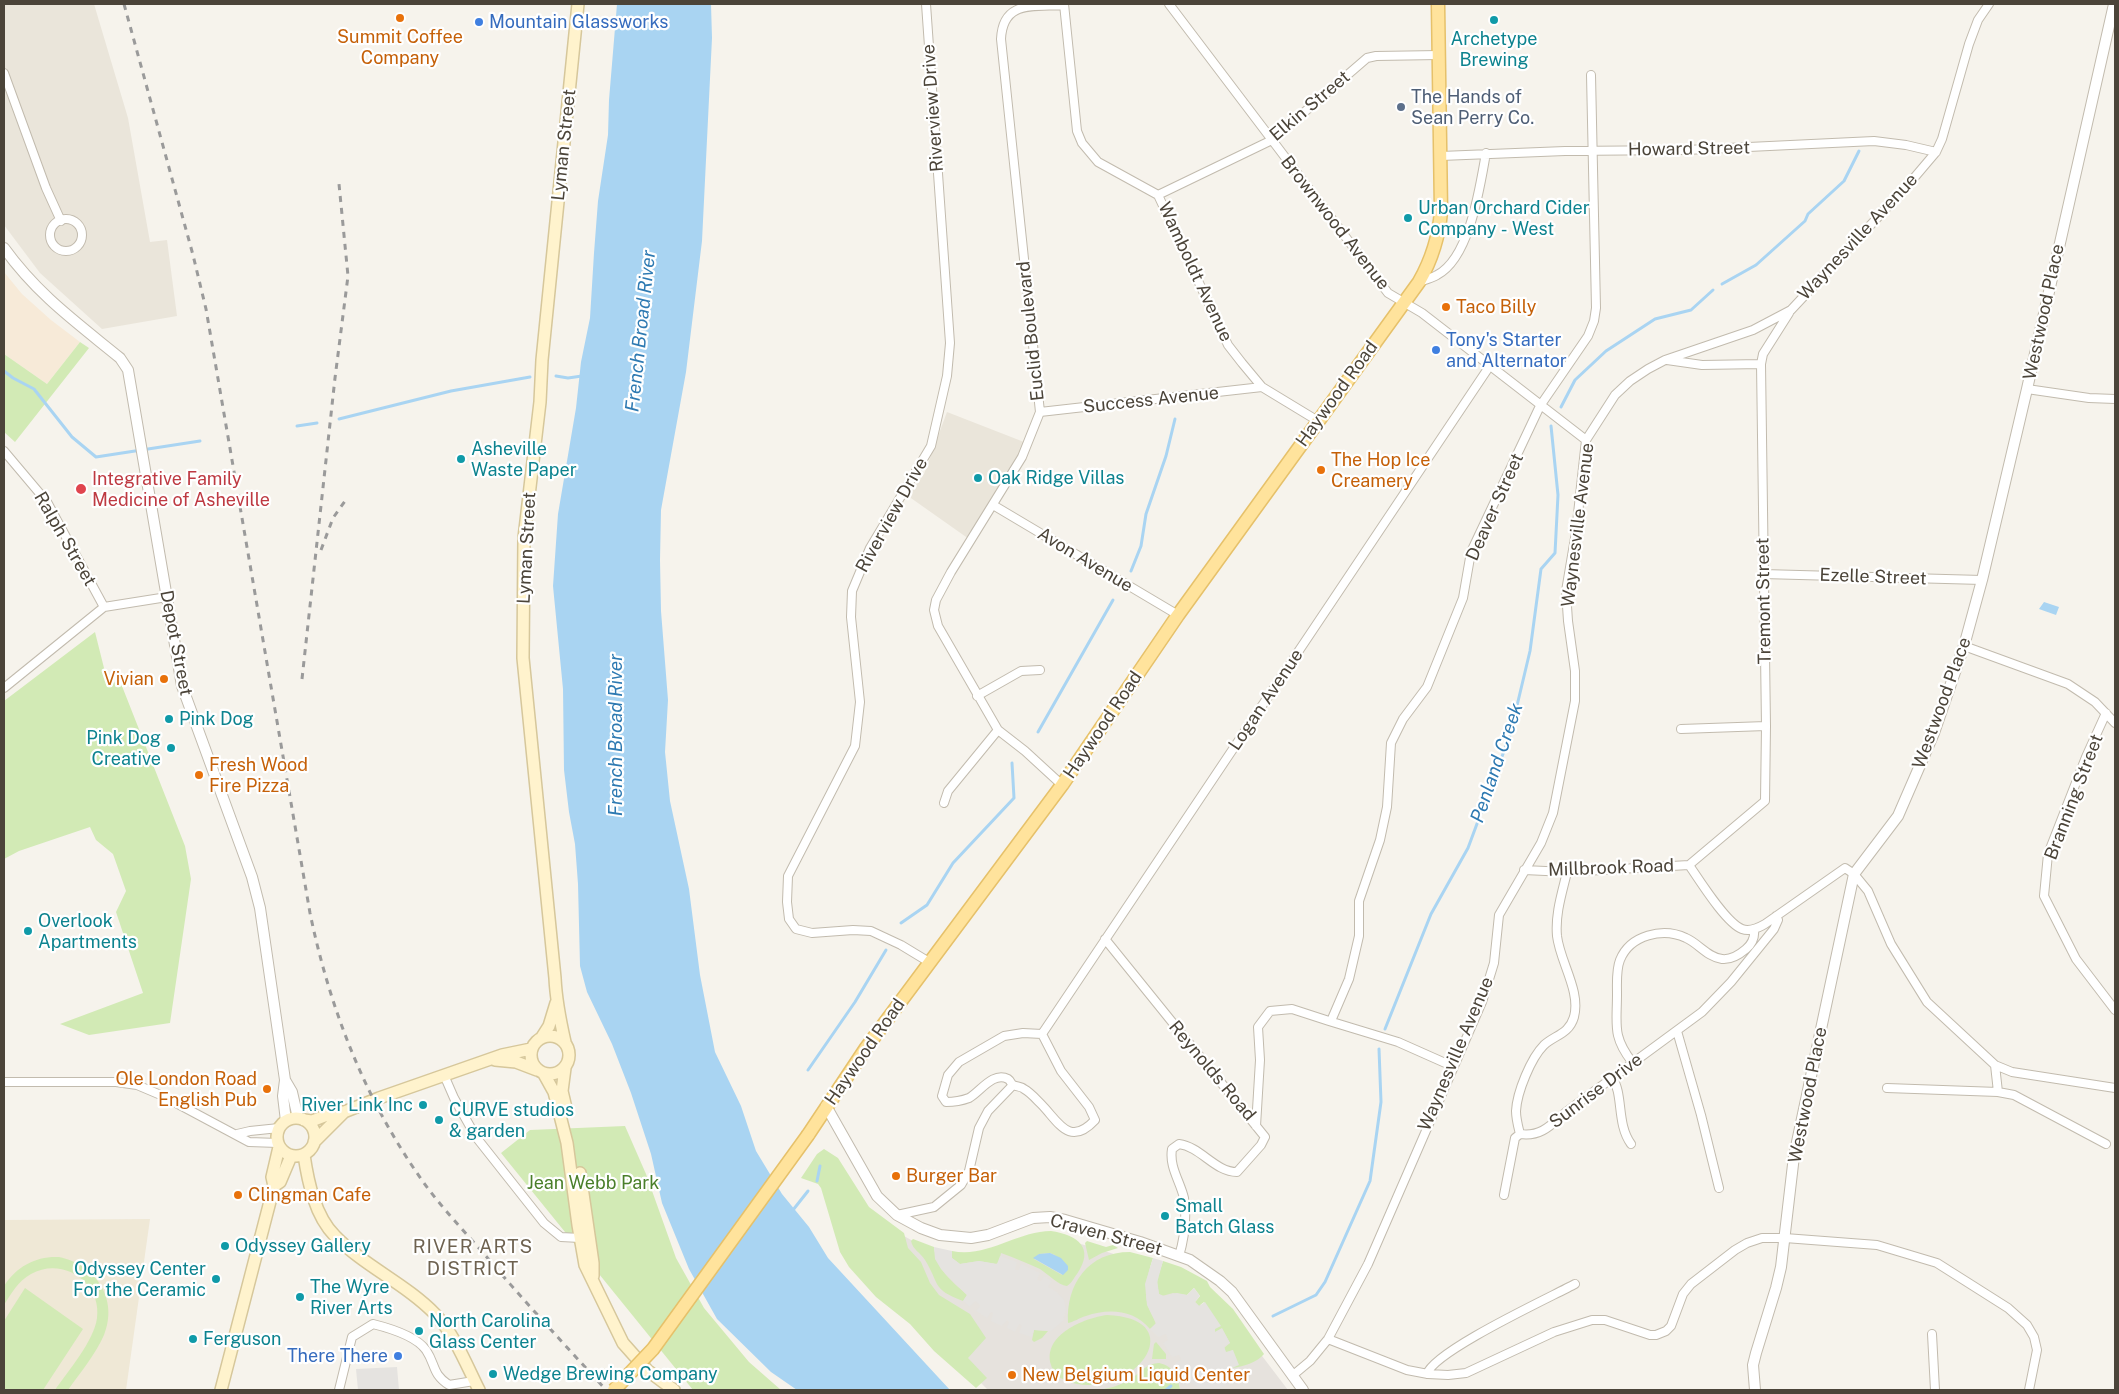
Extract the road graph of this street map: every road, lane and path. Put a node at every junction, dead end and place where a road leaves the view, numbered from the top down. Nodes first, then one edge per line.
1 (578, 4) edge
2 (926, 4) edge
3 (1064, 4) edge
4 (1169, 4) edge
5 (1438, 4) edge
6 (1990, 4) edge
7 (2114, 4) edge
8 (1439, 55) junction
9 (4, 73) edge
10 (1591, 75) dead end
11 (1272, 140) junction
12 (1593, 151) junction
13 (1936, 152) junction
14 (1486, 153) junction
15 (1441, 156) junction
16 (1158, 195) junction
17 (61, 220) junction
18 (4, 248) edge
19 (1419, 282) junction
20 (1403, 303) junction
21 (1791, 310) junction
22 (1665, 360) junction
23 (1761, 364) junction
24 (1490, 367) junction
25 (1262, 387) junction
26 (2027, 389) junction
27 (2115, 399) edge
28 (1540, 406) junction
29 (1040, 412) junction
30 (1318, 421) junction
31 (1586, 440) junction
32 (4, 451) edge
33 (993, 505) junction
34 (1764, 574) junction
35 (1982, 580) junction
36 (167, 597) junction
37 (104, 606) junction
38 (1178, 615) junction
39 (1964, 646) junction
40 (1040, 670) dead end
41 (4, 688) edge
42 (977, 696) junction
43 (2106, 714) junction
44 (2115, 723) edge
45 (1766, 726) junction
46 (1681, 729) dead end
47 (998, 730) junction
48 (1062, 785) junction
49 (944, 803) dead end
50 (1689, 865) junction
51 (1524, 870) junction
52 (1567, 872) junction
53 (1854, 874) junction
54 (1776, 916) junction
55 (1754, 929) junction
56 (1105, 939) junction
57 (929, 962) junction
58 (556, 1003) junction
59 (2115, 1010) edge
60 (1331, 1021) junction
61 (1677, 1031) junction
62 (1042, 1034) junction
63 (542, 1037) junction
64 (565, 1042) junction
65 (531, 1049) junction
66 (486, 1060) junction
67 (1632, 1062) junction
68 (1995, 1065) junction
69 (1452, 1066) junction
70 (565, 1068) junction
71 (541, 1072) junction
72 (444, 1075) junction
73 (1612, 1077) junction
74 (285, 1080) junction
75 (4, 1082) edge
76 (1013, 1085) junction
77 (1887, 1088) dead end
78 (2115, 1088) edge
79 (1998, 1092) junction
80 (826, 1106) junction
81 (344, 1112) junction
82 (301, 1119) junction
83 (282, 1125) junction
84 (1256, 1126) junction
85 (237, 1134) junction
86 (1520, 1134) junction
87 (314, 1142) junction
88 (1631, 1144) dead end
89 (2106, 1144) dead end
90 (278, 1145) junction
91 (304, 1155) junction
92 (292, 1156) junction
93 (274, 1186) junction
94 (1719, 1188) dead end
95 (1504, 1195) dead end
96 (897, 1216) junction
97 (580, 1238) junction
98 (1784, 1238) junction
99 (1179, 1256) junction
100 (593, 1278) junction
101 (1575, 1284) dead end
102 (1932, 1334) dead end
103 (1328, 1339) junction
104 (1427, 1374) junction
105 (1292, 1376) junction
106 (476, 1386) edge
107 (221, 1390) edge
108 (339, 1390) edge
109 (614, 1390) edge
110 (674, 1390) edge
111 (1303, 1390) edge
112 (1755, 1390) edge
113 (1935, 1390) edge
114 (2029, 1390) edge

1 - 58 main road, Lyman Street
2 - 57 street, Riverview Drive
3 - 16 street, Wamboldt Avenue
3 - 29 street, Euclid Boulevard
4 - 11 street, Brownwood Avenue
5 - 8 main road, Haywood Road
6 - 13 street, Waynesville Avenue
7 - 26 street, Westwood Place
8 - 11 street, Elkin Street
8 - 15 main road, Haywood Road
9 - 17 street
10 - 12 street, Deaver Street
11 - 16 street, Elkin Street
11 - 20 street, Brownwood Avenue
12 - 13 street, Howard Street
12 - 14 street, Howard Street
12 - 28 street, Deaver Street
13 - 21 street, Waynesville Avenue
14 - 15 street, Howard Street
14 - 19 street
15 - 19 main road, Haywood Road
16 - 25 street, Wamboldt Avenue
17 - 17 street
18 - 36 street, Depot Street
19 - 20 main road, Haywood Road
20 - 24 street, Brownwood Avenue
20 - 30 main road, Haywood Road
21 - 22 street, Waynesville Avenue
21 - 23 street, Tremont Street
22 - 23 street
22 - 31 street, Waynesville Avenue
23 - 34 street, Tremont Street
24 - 28 street, Brownwood Avenue
24 - 56 street, Logan Avenue
25 - 29 street, Success Avenue
25 - 30 street, Wamboldt Avenue
26 - 27 street
26 - 35 street, Westwood Place
28 - 31 street, Brownwood Avenue
28 - 60 street, Deaver Street
29 - 33 street, Euclid Boulevard
30 - 38 main road, Haywood Road
31 - 51 street, Waynesville Avenue
32 - 37 street, Ralph Street
33 - 38 street, Avon Avenue
33 - 42 street, Euclid Boulevard
34 - 35 street, Ezelle Street
34 - 45 street, Tremont Street
35 - 39 street, Westwood Place
36 - 37 street
36 - 74 street, Depot Street
37 - 41 street
38 - 48 main road, Haywood Road
39 - 43 street
39 - 53 street, Westwood Place
40 - 42 street
42 - 47 street, Euclid Boulevard
43 - 44 street
43 - 59 street, Branning Street
45 - 46 street
45 - 50 street, Tremont Street
47 - 48 street, Euclid Boulevard
47 - 49 street
48 - 57 main road, Haywood Road
50 - 52 street, Millbrook Road
50 - 55 street, Millbrook Road
51 - 52 street, Millbrook Road
51 - 69 street, Waynesville Avenue
52 - 86 street
53 - 54 street
53 - 68 street
53 - 98 street, Westwood Place
54 - 55 street
54 - 61 street, Sunrise Drive
55 - 67 street
56 - 62 street, Logan Avenue
56 - 84 street, Reynolds Road
57 - 80 main road, Haywood Road
58 - 63 main road, Lyman Street
58 - 64 main road, Lyman Street
60 - 69 street, Reynolds Road
60 - 84 street, Reynolds Road
61 - 67 street, Sunrise Drive
61 - 94 street
62 - 76 street
62 - 76 street
63 - 64 main road
63 - 65 main road
64 - 70 main road
65 - 66 main road
65 - 71 main road
66 - 71 main road
66 - 72 main road
67 - 73 street, Sunrise Drive
68 - 78 street
68 - 79 street
69 - 103 street, Waynesville Avenue
70 - 71 main road
70 - 100 main road
71 - 97 main road
72 - 81 main road
72 - 97 street
73 - 86 street, Sunrise Drive
73 - 88 street
74 - 82 street, Depot Street
74 - 83 street, Depot Street
75 - 85 street
76 - 96 street
77 - 79 street
79 - 89 street
80 - 96 street, Craven Street
80 - 109 main road, Haywood Road, bridge
81 - 82 main road
81 - 87 main road
82 - 83 main road
82 - 87 main road
83 - 85 street
83 - 90 main road
84 - 99 street
85 - 90 street
86 - 95 street
87 - 91 main road
90 - 92 main road
90 - 93 main road
91 - 92 main road
91 - 106 main road
92 - 93 main road
93 - 107 main road
96 - 99 street, Craven Street
97 - 100 main road
98 - 104 street
98 - 112 street, Westwood Place
98 - 114 street
99 - 105 street, Craven Street
100 - 110 main road
101 - 104 street
102 - 113 street
103 - 104 street
103 - 105 street, Waynesville Avenue
105 - 111 street, Craven Street
106 - 108 street

